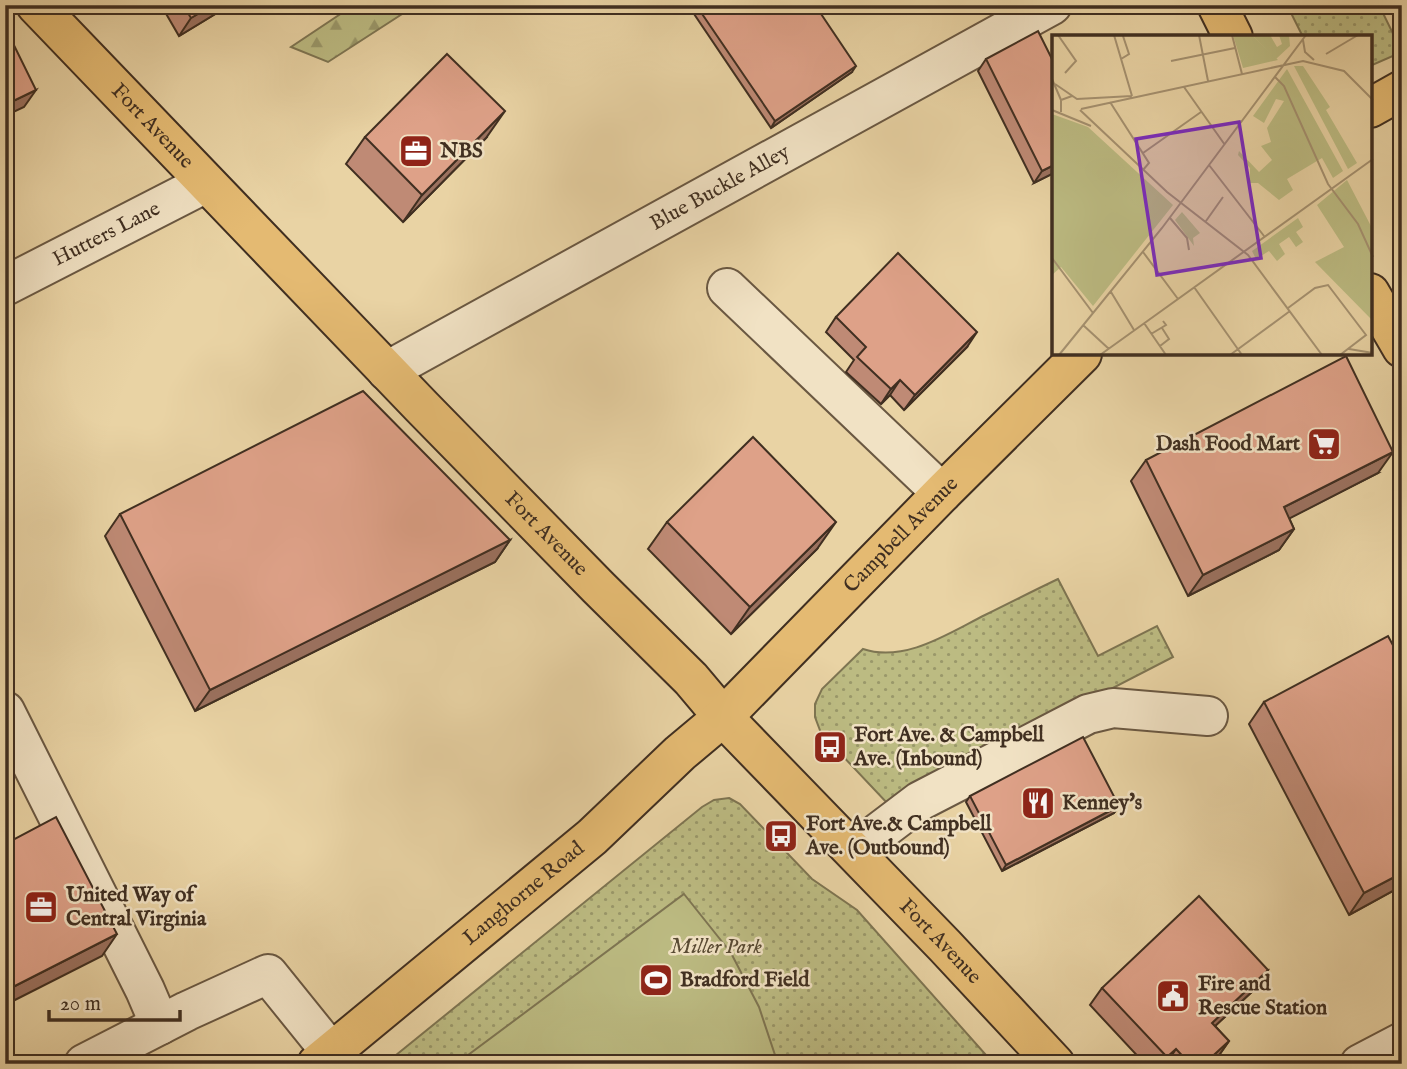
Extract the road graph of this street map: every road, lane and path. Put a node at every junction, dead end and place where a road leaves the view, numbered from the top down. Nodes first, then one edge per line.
1 (36, 5) edge
2 (1052, 5) edge
3 (1217, 5) edge
4 (1232, 35) edge
5 (1402, 90) edge
6 (1372, 107) edge
7 (206, 183) junction
8 (5, 286) edge
9 (727, 288) dead end
10 (1372, 296) edge
11 (1402, 348) edge
12 (1081, 355) edge
13 (387, 371) junction
14 (942, 493) junction
15 (5, 711) edge
16 (1208, 716) dead end
17 (723, 717) junction
18 (854, 851) junction
19 (160, 1025) junction
20 (1402, 1042) edge
21 (324, 1058) edge
22 (84, 1064) edge
23 (1055, 1064) edge
24 (1360, 1064) edge

1 - 7 main road, Fort Avenue
2 - 13 street, Blue Buckle Alley
3 - 4 main road
5 - 6 main road
7 - 8 street, Hutters Lane
7 - 13 main road, Fort Avenue
9 - 14 street
10 - 11 main road
12 - 14 main road, Campbell Avenue
13 - 17 main road, Fort Avenue
14 - 17 main road, Campbell Avenue
15 - 19 street
16 - 18 street
17 - 18 main road, Fort Avenue
17 - 21 main road, Langhorne Road
18 - 23 main road, Fort Avenue
19 - 21 street
19 - 22 street
20 - 24 street

